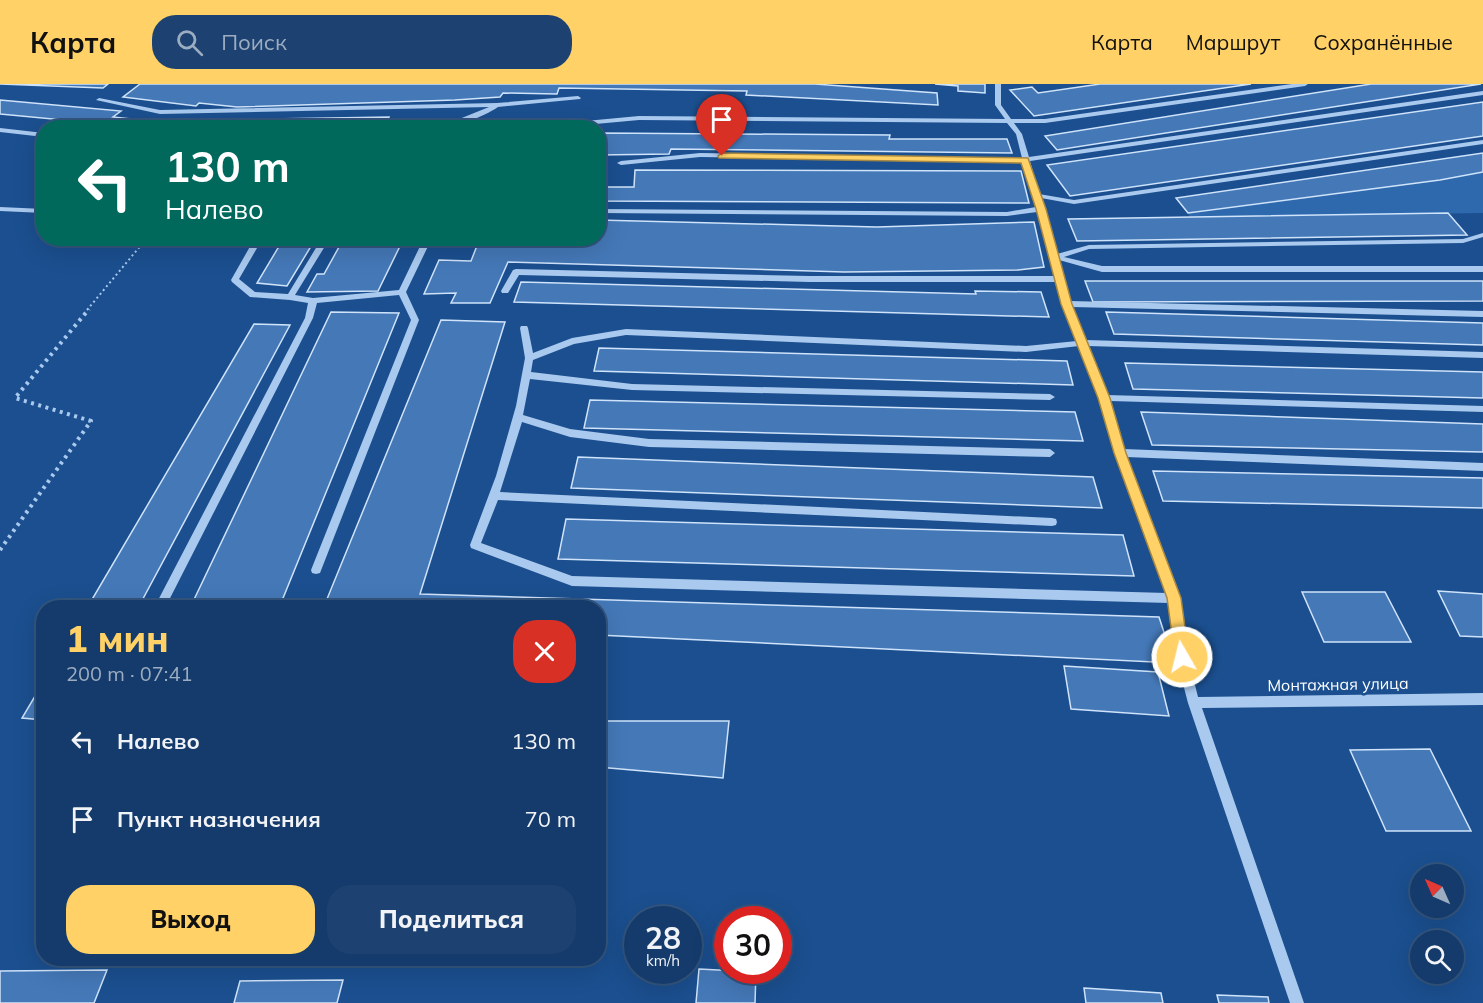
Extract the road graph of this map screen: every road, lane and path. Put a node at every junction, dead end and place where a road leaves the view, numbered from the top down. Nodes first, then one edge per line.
1 (998, 84) edge
2 (1305, 84) edge
3 (1483, 93) edge
4 (578, 98) dead end
5 (99, 100) dead end
6 (497, 105) junction
7 (462, 120) edge
8 (606, 121) edge
9 (1011, 122) junction
10 (0, 130) edge
11 (36, 134) edge
12 (1483, 142) edge
13 (1025, 160) junction
14 (621, 163) dead end
15 (1035, 195) junction
16 (0, 209) edge
17 (1041, 209) junction
18 (36, 211) edge
19 (606, 211) edge
20 (1483, 235) edge
21 (140, 246) edge
22 (254, 246) edge
23 (322, 246) edge
24 (424, 246) edge
25 (1055, 257) junction
26 (1483, 269) edge
27 (1059, 279) junction
28 (505, 291) dead end
29 (402, 292) junction
30 (290, 297) junction
31 (313, 301) junction
32 (1067, 304) junction
33 (1483, 314) edge
34 (524, 328) dead end
35 (1083, 343) junction
36 (1483, 355) edge
37 (529, 358) junction
38 (527, 375) junction
39 (1050, 397) dead end
40 (1104, 398) junction
41 (1483, 409) edge
42 (518, 417) junction
43 (1050, 453) dead end
44 (1120, 453) junction
45 (1483, 467) edge
46 (495, 496) junction
47 (1052, 522) dead end
48 (0, 550) edge
49 (316, 570) dead end
50 (1174, 598) junction
51 (163, 600) edge
52 (1483, 699) edge
53 (1194, 703) junction
54 (1297, 1003) edge

1 - 9 street
2 - 9 street
3 - 13 street
4 - 6 street
5 - 6 street
6 - 7 street
8 - 9 street
9 - 13 street
10 - 11 street
12 - 15 street
13 - 14 street
13 - 15 street
15 - 17 street
16 - 18 street
17 - 19 street
17 - 25 street
20 - 25 street
21 - 48 path
22 - 30 street
23 - 30 street
24 - 29 street
25 - 26 street
25 - 27 street
27 - 28 street
27 - 32 street
29 - 31 street
29 - 49 street
30 - 31 street
31 - 51 street
32 - 33 street
32 - 35 street
34 - 37 street
35 - 36 street
35 - 37 street
35 - 40 street
37 - 38 street
38 - 39 street
38 - 42 street
40 - 41 street
40 - 44 street
42 - 43 street
42 - 46 street
44 - 45 street
44 - 50 street
46 - 47 street
46 - 50 street
50 - 53 street
52 - 53 street, Монтажная улица
53 - 54 street

